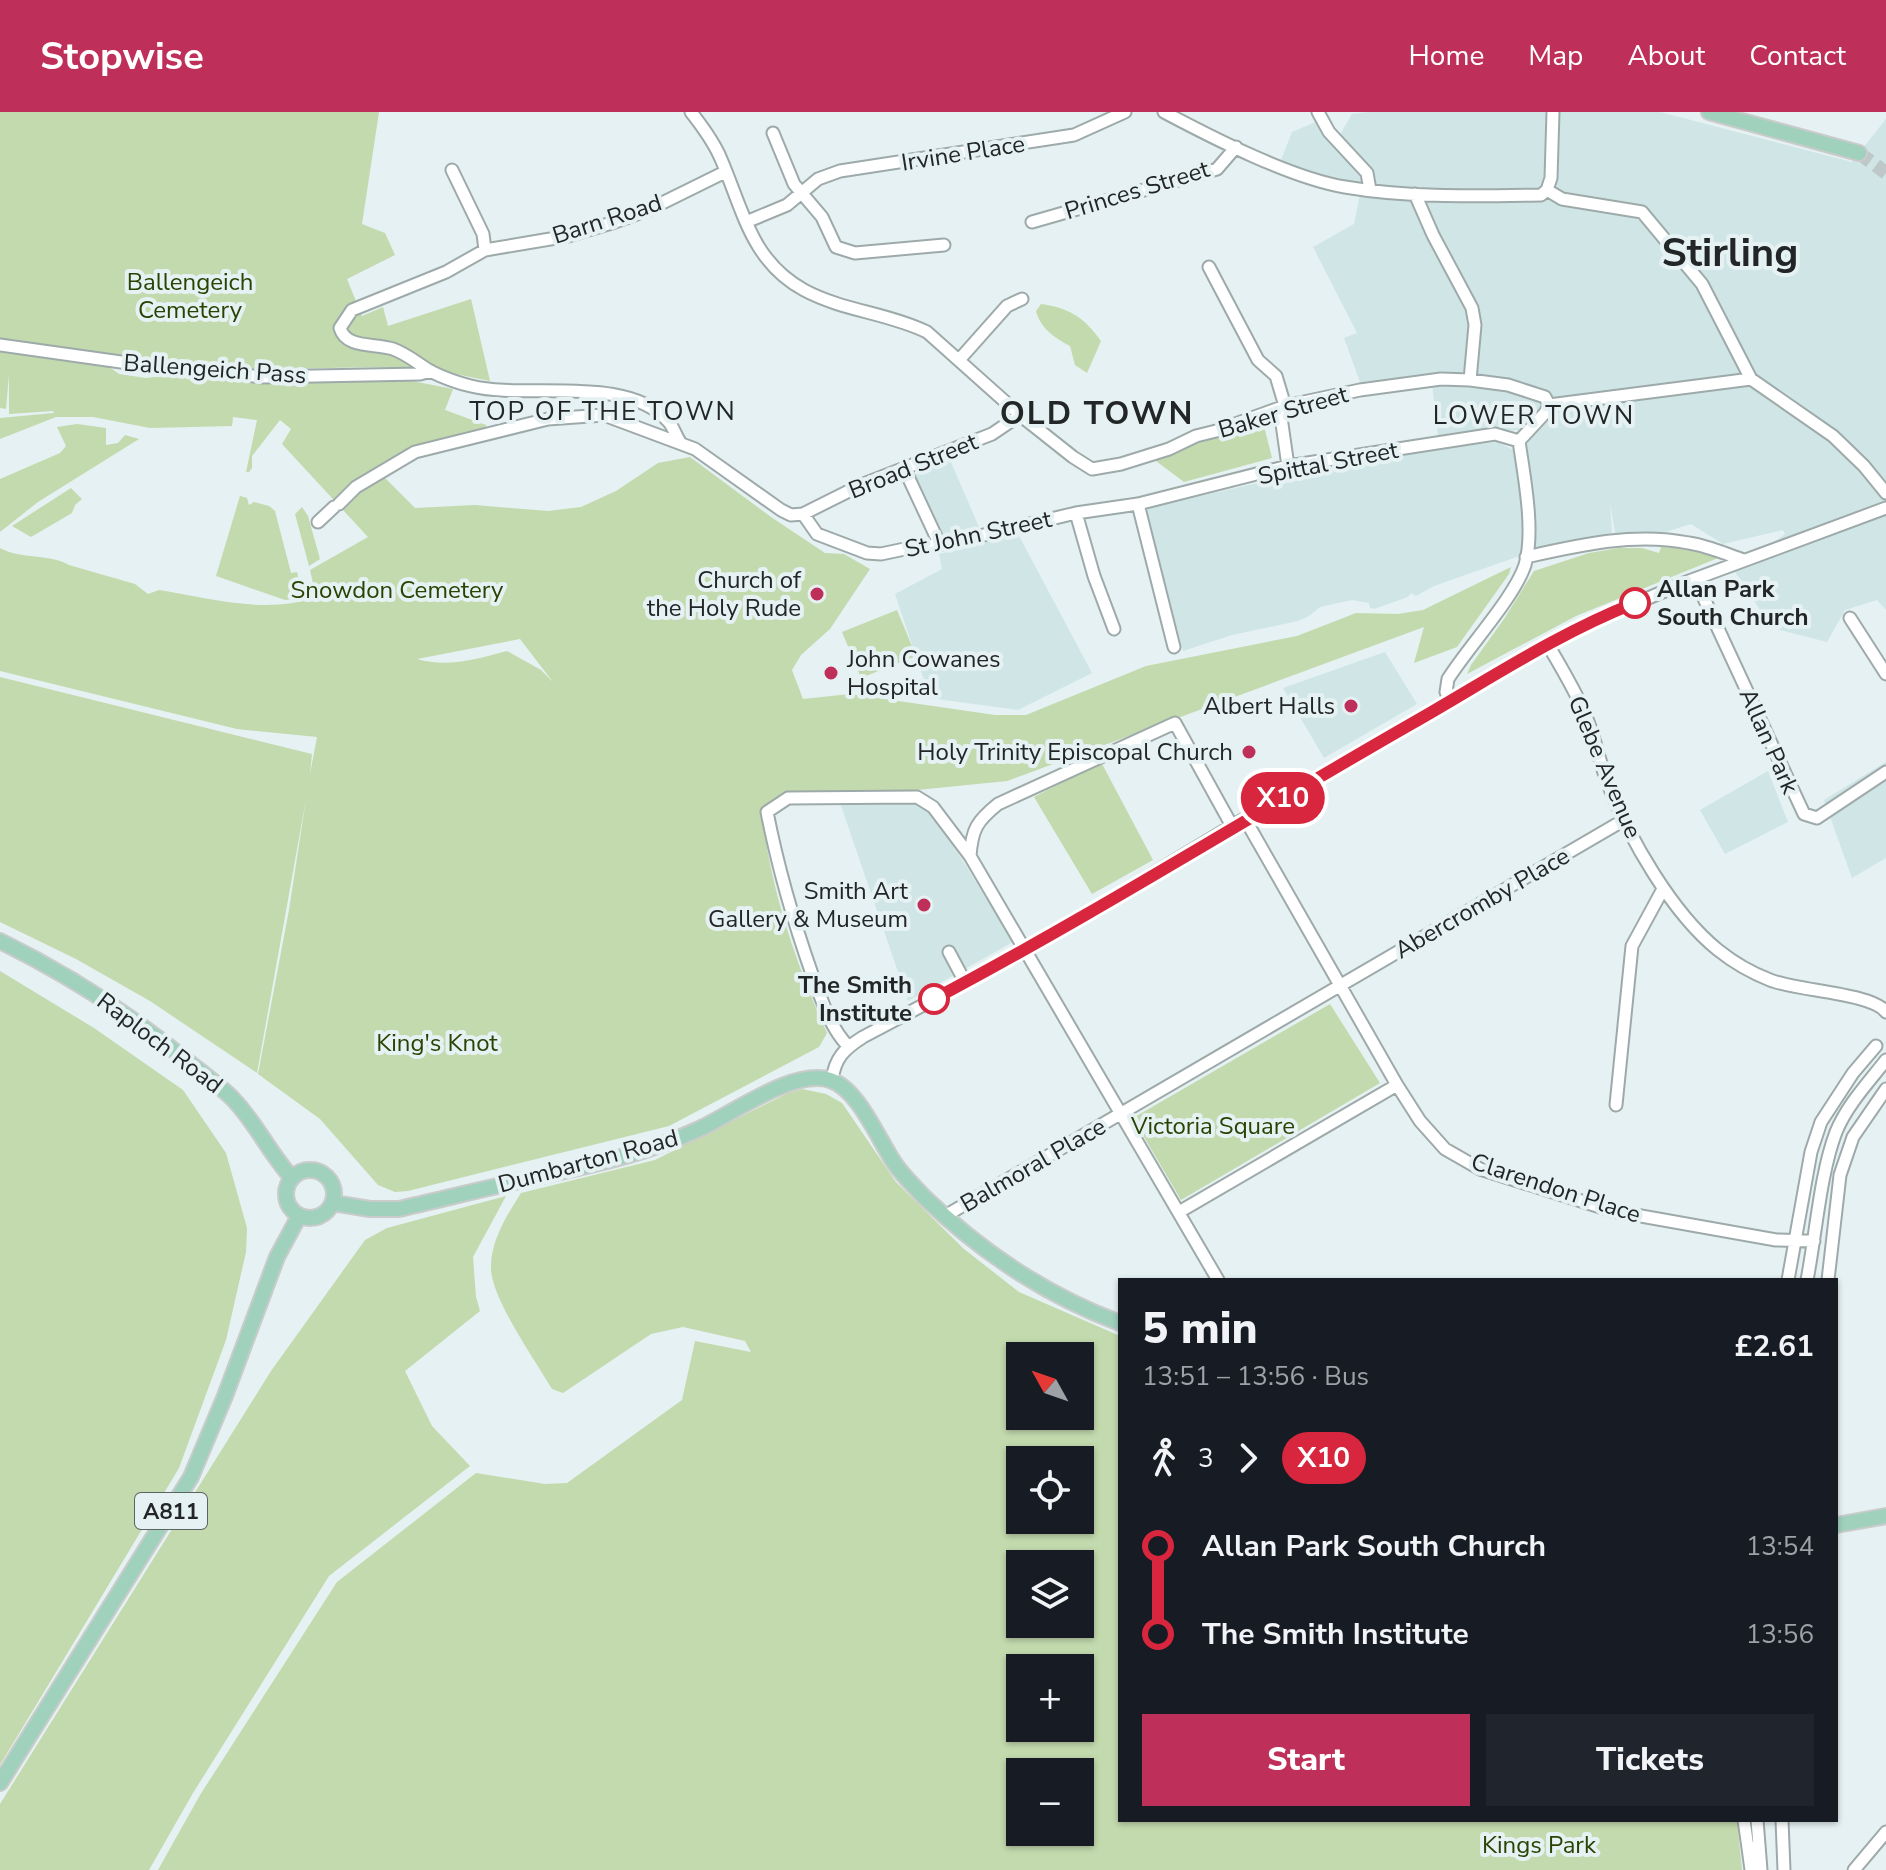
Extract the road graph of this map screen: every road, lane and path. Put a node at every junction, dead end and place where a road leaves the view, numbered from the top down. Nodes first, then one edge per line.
1 (691, 112) edge
2 (1125, 112) edge
3 (1318, 112) edge
4 (1553, 112) edge
5 (1709, 112) edge
6 (1169, 113) edge
7 (773, 133) dead end
8 (1236, 147) junction
9 (1859, 153) tunnel mouth
10 (452, 170) dead end
11 (725, 172) junction
12 (1370, 190) junction
13 (1547, 190) junction
14 (803, 194) junction
15 (1415, 194) junction
16 (746, 222) junction
17 (1032, 222) dead end
18 (944, 245) dead end
19 (485, 250) junction
20 (1209, 267) dead end
21 (1022, 299) dead end
22 (0, 345) edge
23 (959, 360) junction
24 (431, 371) junction
25 (1751, 379) junction
26 (1470, 380) junction
27 (1549, 405) junction
28 (1283, 408) junction
29 (1020, 415) junction
30 (1519, 441) junction
31 (680, 442) junction
32 (1288, 466) junction
33 (904, 468) junction
34 (1886, 493) edge
35 (1138, 504) junction
36 (1886, 508) edge
37 (1076, 513) junction
38 (803, 514) junction
39 (318, 522) dead end
40 (939, 543) junction
41 (1526, 557) junction
42 (1744, 560) junction
43 (1695, 579) junction
44 (1850, 618) dead end
45 (1114, 629) dead end
46 (1548, 645) junction
47 (1174, 647) dead end
48 (1886, 674) edge
49 (1450, 701) junction
50 (1886, 772) edge
51 (1245, 819) junction
52 (1624, 820) junction
53 (1232, 826) junction
54 (970, 856) junction
55 (1663, 889) junction
56 (0, 941) edge
57 (1025, 951) junction
58 (949, 952) dead end
59 (965, 982) junction
60 (1339, 985) junction
61 (1886, 1012) edge
62 (848, 1046) junction
63 (1876, 1046) dead end
64 (1886, 1060) edge
65 (832, 1080) junction
66 (1397, 1085) junction
67 (1886, 1089) edge
68 (1616, 1105) dead end
69 (1121, 1115) junction
70 (292, 1178) junction
71 (333, 1203) junction
72 (1179, 1212) junction
73 (299, 1216) junction
74 (945, 1216) junction
75 (1795, 1239) junction
76 (1814, 1241) junction
77 (1217, 1278) edge
78 (1788, 1278) edge
79 (1807, 1278) edge
80 (1828, 1278) edge
81 (1118, 1322) edge
82 (1886, 1516) edge
83 (1838, 1525) edge
84 (0, 1783) edge
85 (1745, 1822) edge
86 (1757, 1822) edge
87 (1782, 1822) edge
88 (1886, 1832) edge
89 (1753, 1847) junction
90 (1751, 1870) edge
91 (1761, 1870) edge
92 (1784, 1870) edge
93 (1854, 1870) edge

1 - 11 street, Baker Street
2 - 14 street, Irvine Place
3 - 12 street
4 - 13 street
5 - 9 main road
6 - 8 street
7 - 14 street
8 - 12 street
8 - 17 street, Princes Street
10 - 19 street
11 - 16 street, Baker Street
11 - 19 street, Barn Road
12 - 15 street
13 - 15 street
13 - 25 street
14 - 16 street, Irvine Place
14 - 18 street
15 - 26 street
16 - 23 street, Baker Street
19 - 24 street, Barn Road
20 - 28 street
21 - 23 street
22 - 24 street, Ballengeich Pass
23 - 29 street, Baker Street
24 - 31 street
25 - 27 street
25 - 34 street
26 - 27 street, Baker Street
26 - 28 street, Baker Street
27 - 30 street
28 - 29 street, Baker Street
28 - 32 street
29 - 33 street, Broad Street
30 - 32 street, Spittal Street
30 - 41 street
31 - 38 street
31 - 39 street
32 - 35 street, Spittal Street
33 - 38 street, Broad Street
33 - 40 street
35 - 37 street, St John Street
35 - 47 street
36 - 42 street
37 - 40 street, St John Street
37 - 45 street, St John Street
38 - 40 street, St John Street
41 - 42 street
41 - 49 street
42 - 43 street
43 - 46 street
43 - 50 street, Allan Park
44 - 48 street
46 - 49 street
46 - 52 street, Glebe Avenue
49 - 51 street
51 - 53 street
51 - 60 street, Clarendon Place
52 - 55 street, Glebe Avenue
52 - 60 street, Abercromby Place
53 - 54 street
53 - 57 street
54 - 57 street
54 - 62 street
55 - 61 street, Glebe Avenue
55 - 68 street
56 - 70 main road, Raploch Road
57 - 59 street
57 - 69 street
58 - 59 street
59 - 62 street
60 - 66 street, Clarendon Place
60 - 69 street
62 - 65 street
63 - 75 street
64 - 76 street
65 - 71 main road, Dumbarton Road
65 - 74 main road
66 - 72 street
66 - 75 street, Clarendon Place
67 - 80 street
69 - 72 street
69 - 74 street, Balmoral Place
70 - 71 main road
70 - 73 main road
71 - 73 main road
72 - 77 street
73 - 84 main road, A811
74 - 81 main road
75 - 76 street, Clarendon Place
75 - 78 street
76 - 79 street
82 - 83 main road
85 - 89 street
86 - 89 street
87 - 92 street
88 - 93 street
89 - 90 street
89 - 91 street

